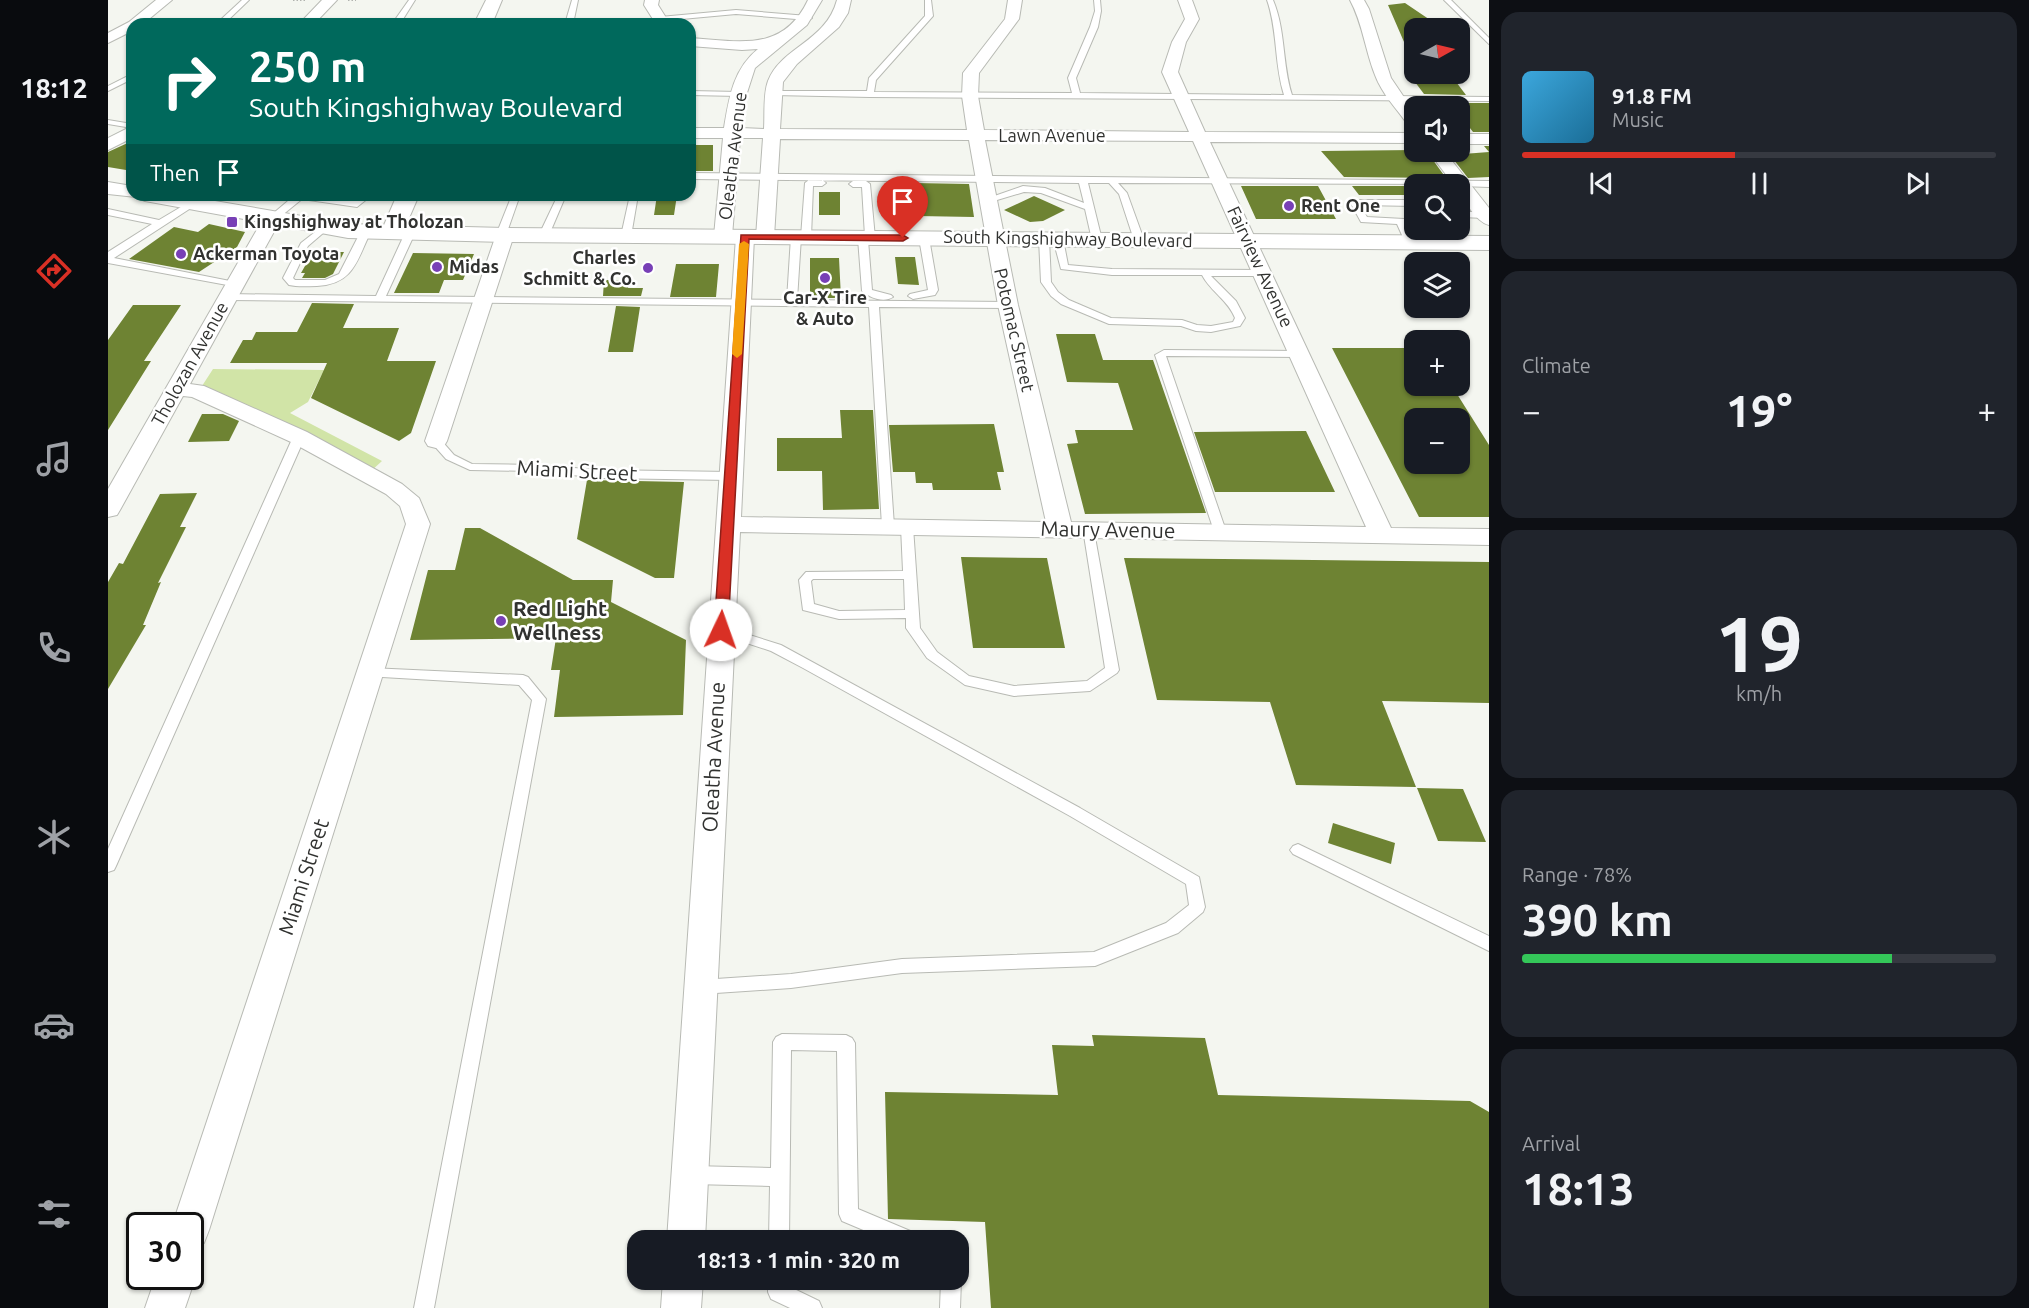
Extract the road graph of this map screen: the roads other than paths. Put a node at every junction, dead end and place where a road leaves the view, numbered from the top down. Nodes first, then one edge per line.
1 (165, 0) edge
2 (246, 0) edge
3 (330, 0) edge
4 (412, 0) edge
5 (494, 0) edge
6 (576, 0) edge
7 (652, 0) edge
8 (736, 0) edge
9 (815, 0) edge
10 (844, 0) edge
11 (928, 0) edge
12 (1015, 0) edge
13 (1097, 0) edge
14 (1185, 0) edge
15 (1270, 0) edge
16 (1356, 0) edge
17 (1447, 0) edge
18 (736, 12) junction
19 (142, 18) edge
20 (226, 18) edge
21 (312, 18) edge
22 (400, 18) edge
23 (486, 18) edge
24 (571, 18) edge
25 (660, 18) edge
26 (687, 18) edge
27 (808, 18) junction
28 (126, 29) edge
29 (108, 39) edge
30 (776, 42) junction
31 (1489, 42) edge
32 (696, 43) edge
33 (696, 46) edge
34 (809, 46) junction
35 (743, 77) junction
36 (126, 79) edge
37 (108, 89) edge
38 (696, 93) edge
39 (773, 93) junction
40 (739, 94) junction
41 (870, 95) junction
42 (970, 96) junction
43 (1077, 96) junction
44 (1181, 98) junction
45 (1289, 98) junction
46 (1398, 99) junction
47 (1489, 99) edge
48 (1404, 108) edge
49 (108, 122) edge
50 (126, 125) edge
51 (696, 133) edge
52 (126, 134) edge
53 (733, 134) junction
54 (772, 134) junction
55 (977, 136) junction
56 (1200, 137) junction
57 (1404, 138) edge
58 (1470, 139) edge
59 (1489, 139) edge
60 (108, 145) edge
61 (696, 176) edge
62 (729, 176) junction
63 (770, 177) junction
64 (899, 178) junction
65 (983, 179) junction
66 (1083, 179) junction
67 (1111, 180) junction
68 (1219, 180) junction
69 (1489, 184) edge
70 (108, 188) edge
71 (1404, 190) edge
72 (126, 191) edge
73 (1470, 191) edge
74 (1470, 199) edge
75 (987, 200) junction
76 (184, 201) edge
77 (190, 201) edge
78 (294, 201) edge
79 (336, 201) edge
80 (361, 201) edge
81 (407, 201) edge
82 (514, 201) edge
83 (558, 201) edge
84 (633, 201) edge
85 (1404, 202) edge
86 (1090, 208) junction
87 (108, 212) edge
88 (1470, 216) edge
89 (1487, 217) edge
90 (272, 219) junction
91 (1401, 221) junction
92 (160, 223) junction
93 (1404, 224) edge
94 (1404, 224) edge
95 (324, 228) junction
96 (366, 231) junction
97 (401, 232) junction
98 (1404, 232) edge
99 (503, 235) junction
100 (544, 235) junction
101 (626, 236) junction
102 (744, 236) junction
103 (801, 237) junction
104 (867, 238) junction
105 (914, 238) junction
106 (995, 239) junction
107 (1051, 239) junction
108 (1097, 240) junction
109 (1139, 240) junction
110 (1468, 240) edge
111 (1249, 241) junction
112 (1489, 243) edge
113 (1205, 273) junction
114 (1263, 273) junction
115 (231, 291) junction
116 (380, 298) junction
117 (482, 299) junction
118 (740, 302) junction
119 (792, 303) junction
120 (874, 303) junction
121 (1008, 305) junction
122 (1300, 354) junction
123 (176, 389) junction
124 (298, 437) junction
125 (436, 441) joint
126 (730, 476) junction
127 (111, 499) edge
128 (727, 524) junction
129 (898, 527) junction
130 (1060, 529) junction
131 (1089, 529) junction
132 (1220, 531) junction
133 (1381, 533) junction
134 (1489, 537) edge
135 (908, 575) junction
136 (911, 614) junction
137 (721, 630) junction
138 (370, 673) junction
139 (1298, 850) dead end
140 (108, 866) edge
141 (1489, 944) edge
142 (701, 987) junction
143 (690, 1175) junction
144 (780, 1177) junction
145 (196, 1212) edge
146 (687, 1230) edge
147 (779, 1230) edge
148 (885, 1230) edge
149 (171, 1290) edge
150 (682, 1290) edge
151 (778, 1290) edge
152 (951, 1290) edge
153 (165, 1308) edge
154 (424, 1308) edge
155 (681, 1308) edge
156 (812, 1308) edge
157 (950, 1308) edge

1 - 19 street
2 - 20 lane
3 - 21 street
4 - 22 lane
5 - 23 main road
6 - 24 lane
7 - 25 street
8 - 18 lane
9 - 27 street, Oleatha Avenue
10 - 34 street, Oleatha Avenue
11 - 41 lane
12 - 42 street, Potomac Street
13 - 43 lane
14 - 44 street, Fairview Avenue
15 - 45 lane
16 - 46 street
17 - 31 lane
18 - 26 lane
18 - 27 lane
27 - 30 street, Oleatha Avenue
28 - 29 street
30 - 32 street
30 - 34 street
30 - 35 street, Oleatha Avenue
33 - 35 street
34 - 39 street, Oleatha Avenue
35 - 40 street, Oleatha Avenue
36 - 37 lane
38 - 40 lane
39 - 41 lane
39 - 54 street, Oleatha Avenue
40 - 53 street, Oleatha Avenue
41 - 42 lane
42 - 43 lane
42 - 55 street, Potomac Street
43 - 44 lane
44 - 45 lane
44 - 56 street, Fairview Avenue
45 - 46 lane
46 - 47 lane
46 - 48 street
49 - 50 lane
51 - 53 street, Lawn Avenue
52 - 60 street
53 - 54 street, Lawn Avenue
53 - 62 street, Oleatha Avenue
54 - 55 street, Lawn Avenue
54 - 63 street, Oleatha Avenue
55 - 56 street, Lawn Avenue
55 - 65 street, Potomac Street
56 - 57 street, Lawn Avenue
56 - 68 street, Fairview Avenue
58 - 59 street
61 - 62 lane
62 - 63 lane
62 - 102 street, Oleatha Avenue
63 - 64 lane
63 - 102 street, Oleatha Avenue
64 - 65 lane
64 - 105 lane
65 - 66 lane
65 - 75 street, Potomac Street
66 - 67 lane
66 - 86 lane
67 - 68 lane
67 - 109 lane
68 - 71 lane
68 - 111 street, Fairview Avenue
69 - 73 lane
70 - 72 main road
74 - 89 street
75 - 86 lane
75 - 106 street, Potomac Street
76 - 92 lane
77 - 90 main road, South Kingshighway Boulevard
78 - 90 lane
79 - 80 lane
81 - 97 main road
82 - 99 lane
83 - 100 lane
84 - 101 lane
85 - 91 lane
86 - 108 lane
87 - 92 lane
88 - 89 lane
90 - 95 main road, South Kingshighway Boulevard
90 - 115 street, Tholozan Avenue
91 - 93 lane
91 - 94 lane
92 - 115 lane
95 - 96 main road, South Kingshighway Boulevard
95 - 96 lane
96 - 97 main road, South Kingshighway Boulevard
97 - 99 main road, South Kingshighway Boulevard
97 - 116 lane
98 - 111 main road, South Kingshighway Boulevard
99 - 100 main road, South Kingshighway Boulevard
99 - 117 street, Miami Street
100 - 101 main road, South Kingshighway Boulevard
101 - 102 main road, South Kingshighway Boulevard
102 - 103 main road, South Kingshighway Boulevard
102 - 118 street, Oleatha Avenue
103 - 104 main road, South Kingshighway Boulevard
103 - 104 lane
103 - 119 lane
104 - 105 main road, South Kingshighway Boulevard
104 - 105 lane
105 - 106 main road, South Kingshighway Boulevard
106 - 107 main road, South Kingshighway Boulevard
106 - 121 street, Potomac Street
107 - 108 main road, South Kingshighway Boulevard
107 - 113 lane
107 - 113 lane
108 - 109 main road, South Kingshighway Boulevard
109 - 111 main road, South Kingshighway Boulevard
110 - 112 main road, South Kingshighway Boulevard
111 - 114 street, Fairview Avenue
113 - 114 lane
114 - 122 street, Fairview Avenue
115 - 116 lane
115 - 123 street, Tholozan Avenue
116 - 117 lane
117 - 118 lane
117 - 125 street, Miami Street
118 - 119 lane
118 - 126 street, Oleatha Avenue
119 - 120 lane
120 - 121 lane
120 - 129 lane
121 - 130 street, Potomac Street
122 - 132 lane
122 - 133 street, Fairview Avenue
123 - 124 street
123 - 127 street, Tholozan Avenue
124 - 138 street, Miami Street
124 - 140 lane
125 - 126 lane, Miami Street
126 - 128 street, Oleatha Avenue
128 - 129 street, Maury Avenue
128 - 137 street, Oleatha Avenue
129 - 130 street, Maury Avenue
129 - 135 lane
130 - 131 street, Maury Avenue
131 - 132 street, Maury Avenue
131 - 136 lane
132 - 133 street, Maury Avenue
133 - 134 street, Maury Avenue
135 - 136 lane
135 - 136 lane
137 - 142 street, Oleatha Avenue
137 - 142 lane
138 - 145 street, Miami Street
138 - 154 lane
139 - 141 lane
142 - 143 street, Oleatha Avenue
143 - 144 lane
143 - 146 street, Oleatha Avenue
144 - 147 lane
144 - 148 lane
149 - 153 street
150 - 155 street
151 - 156 lane
152 - 157 lane

